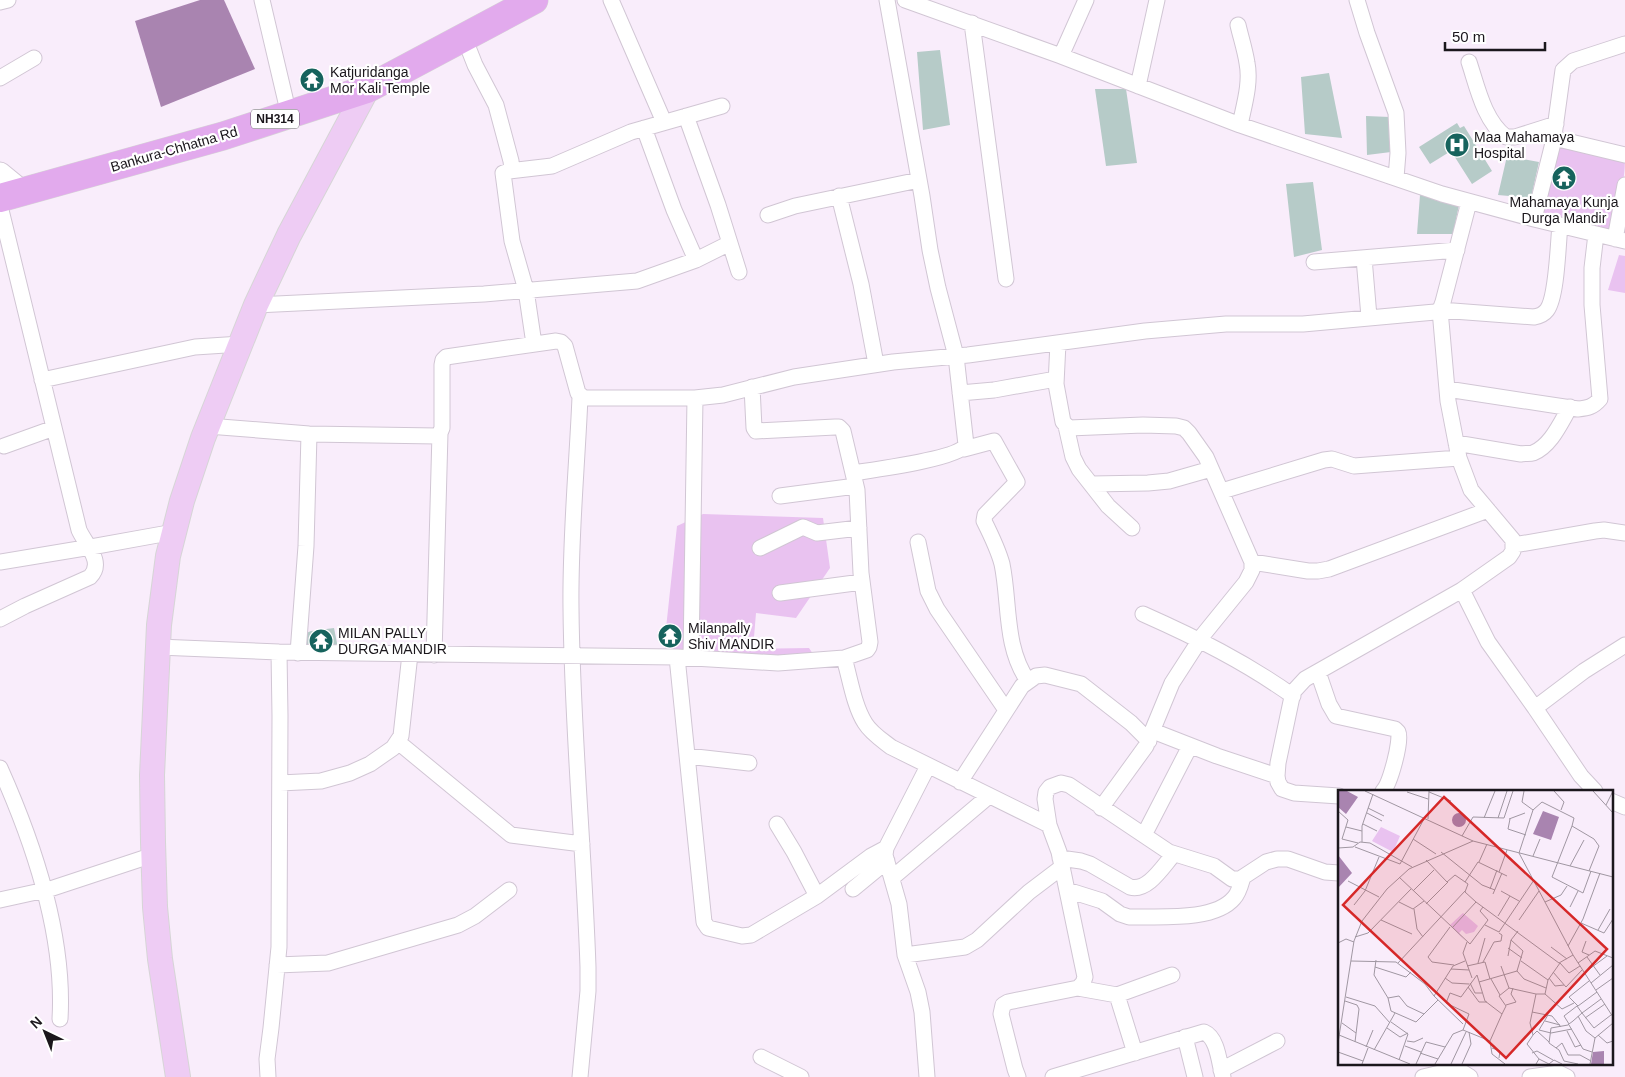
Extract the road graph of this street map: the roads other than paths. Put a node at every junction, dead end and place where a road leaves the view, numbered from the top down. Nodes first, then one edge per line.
1 (8, 0) edge
2 (262, 0) edge
3 (534, 0) edge
4 (612, 0) edge
5 (887, 0) edge
6 (905, 0) edge
7 (1086, 0) edge
8 (1157, 0) edge
9 (1357, 0) edge
10 (0, 2) edge
11 (972, 23) junction
12 (1238, 25) dead end
13 (464, 37) junction
14 (1625, 44) edge
15 (1061, 56) junction
16 (34, 58) dead end
17 (1469, 62) dead end
18 (0, 78) edge
19 (1138, 86) junction
20 (368, 89) junction
21 (722, 106) dead end
22 (289, 115) junction
23 (686, 116) junction
24 (664, 122) junction
25 (1240, 124) junction
26 (644, 128) junction
27 (1555, 131) junction
28 (1625, 155) edge
29 (512, 170) junction
30 (0, 173) edge
31 (1396, 178) junction
32 (919, 180) junction
33 (1625, 185) edge
34 (11, 195) edge
35 (839, 196) junction
36 (1469, 202) junction
37 (0, 206) edge
38 (768, 215) dead end
39 (1534, 219) junction
40 (1560, 225) junction
41 (1596, 234) junction
42 (1620, 240) edge
43 (730, 244) junction
44 (1457, 250) junction
45 (1364, 258) junction
46 (696, 260) junction
47 (1314, 262) dead end
48 (740, 272) dead end
49 (1006, 279) dead end
50 (526, 290) junction
51 (256, 305) junction
52 (1440, 310) junction
53 (1368, 317) junction
54 (1058, 343) junction
55 (241, 344) junction
56 (534, 344) junction
57 (956, 356) junction
58 (876, 364) junction
59 (1056, 379) junction
60 (42, 380) junction
61 (752, 387) junction
62 (1447, 389) junction
63 (960, 393) junction
64 (580, 397) junction
65 (695, 398) junction
66 (1570, 407) junction
67 (208, 426) junction
68 (1066, 426) junction
69 (54, 428) junction
70 (309, 434) junction
71 (440, 434) junction
72 (4, 446) dead end
73 (964, 448) junction
74 (1458, 450) junction
75 (1211, 469) junction
76 (855, 480) junction
77 (1092, 484) junction
78 (1222, 491) junction
79 (780, 496) dead end
80 (1488, 510) junction
81 (860, 528) junction
82 (1132, 528) dead end
83 (174, 532) junction
84 (1625, 532) edge
85 (918, 542) dead end
86 (1514, 545) junction
87 (91, 548) junction
88 (760, 548) dead end
89 (0, 562) edge
90 (1252, 562) junction
91 (862, 582) junction
92 (1462, 590) junction
93 (780, 593) dead end
94 (1143, 614) dead end
95 (0, 619) edge
96 (1200, 639) junction
97 (1625, 645) edge
98 (158, 647) junction
99 (279, 652) junction
100 (298, 652) junction
101 (410, 654) junction
102 (434, 655) junction
103 (572, 656) junction
104 (684, 657) junction
105 (844, 658) junction
106 (1318, 672) junction
107 (1028, 680) junction
108 (1293, 696) junction
109 (1536, 708) junction
110 (1006, 710) junction
111 (1151, 736) junction
112 (398, 742) junction
113 (1190, 746) junction
114 (687, 756) junction
115 (750, 763) dead end
116 (928, 766) junction
117 (0, 768) edge
118 (1277, 776) junction
119 (960, 782) junction
120 (280, 783) junction
121 (1384, 790) edge
122 (1594, 790) edge
123 (989, 796) junction
124 (1338, 796) edge
125 (1612, 802) edge
126 (1101, 808) junction
127 (1625, 808) edge
128 (777, 824) dead end
129 (1049, 825) junction
130 (1144, 835) junction
131 (582, 844) junction
132 (886, 854) junction
133 (1174, 854) junction
134 (153, 855) junction
135 (1061, 862) junction
136 (1338, 873) edge
137 (1244, 877) junction
138 (892, 878) junction
139 (853, 889) dead end
140 (509, 890) dead end
141 (1067, 890) junction
142 (44, 891) junction
143 (818, 896) junction
144 (0, 900) edge
145 (905, 955) junction
146 (277, 965) junction
147 (1172, 975) dead end
148 (1078, 988) junction
149 (1117, 994) junction
150 (60, 1019) dead end
151 (1185, 1037) junction
152 (1277, 1041) dead end
153 (1135, 1053) junction
154 (761, 1057) dead end
155 (1456, 1066) edge
156 (1222, 1074) edge
157 (178, 1077) edge
158 (268, 1077) edge
159 (580, 1077) edge
160 (801, 1077) edge
161 (927, 1077) edge
162 (1018, 1077) edge
163 (1054, 1077) edge
164 (1195, 1077) edge
165 (1423, 1077) edge
166 (1470, 1077) edge
167 (1530, 1077) edge
168 (1567, 1077) edge

1 - 10 street
2 - 22 street
3 - 13 highway, Bankura-Chhatna Rd / NH314
4 - 24 street
5 - 32 street
6 - 11 street
7 - 15 street
8 - 19 street
9 - 31 street
11 - 15 street
11 - 49 street
12 - 25 street
13 - 20 highway, Bankura-Chhatna Rd / NH314
13 - 29 street
14 - 27 street
15 - 19 street
16 - 18 street
17 - 27 street
19 - 25 street
20 - 22 highway, Bankura-Chhatna Rd / NH314
20 - 51 main road
21 - 23 street
22 - 34 highway, Bankura-Chhatna Rd / NH314
23 - 24 street
23 - 43 street
24 - 26 street
25 - 31 street
26 - 29 street
26 - 46 street
27 - 28 street
27 - 39 street
29 - 50 street
30 - 34 street
31 - 36 street
32 - 35 street
32 - 57 street
33 - 42 street
35 - 38 street
35 - 58 street
36 - 39 street
36 - 44 street
37 - 60 street
39 - 40 street
40 - 41 street
40 - 52 street
41 - 42 street
41 - 66 street
43 - 46 street
43 - 48 street
44 - 45 street
44 - 52 street
45 - 47 street
45 - 53 street
46 - 50 street
50 - 51 street
50 - 56 street
51 - 55 main road
52 - 53 street
52 - 62 street
53 - 54 street
54 - 57 street
54 - 59 street
55 - 60 street
55 - 67 main road
56 - 64 street
56 - 71 street
57 - 58 street
57 - 63 street
58 - 61 street
59 - 63 street
59 - 68 street
60 - 69 street
61 - 65 street
61 - 76 street
62 - 66 street
62 - 74 street
63 - 73 street
64 - 65 street
64 - 103 street
65 - 104 street
66 - 74 street
67 - 70 street
67 - 83 main road
68 - 75 street
68 - 77 street
69 - 72 street
69 - 87 street
70 - 71 street
70 - 100 street
71 - 102 street
73 - 76 street
73 - 107 street
74 - 78 street
74 - 80 street
75 - 77 street
75 - 78 street
76 - 79 street
76 - 81 street
77 - 82 street
78 - 90 street
80 - 86 street
80 - 90 street
81 - 88 street
81 - 91 street
83 - 87 street
83 - 98 main road
84 - 86 street
85 - 110 street
86 - 92 street
87 - 89 street
87 - 95 street
90 - 96 street
91 - 93 street
91 - 105 street
92 - 106 street
92 - 109 street
94 - 96 street
96 - 108 street
96 - 111 street
97 - 109 street
98 - 99 street
98 - 134 main road
99 - 100 street
99 - 120 street
100 - 101 street
101 - 102 street
101 - 112 street
102 - 103 street
103 - 104 street
103 - 131 street
104 - 105 street
104 - 114 street
105 - 116 street
106 - 108 street
106 - 121 street
107 - 110 street
107 - 111 street
108 - 118 street
109 - 122 street
110 - 119 street
111 - 113 street
111 - 126 street
112 - 120 street
112 - 131 street
113 - 118 street
113 - 130 street
114 - 115 street
114 - 143 street
116 - 119 street
116 - 132 street
117 - 142 street
118 - 124 street
119 - 123 street
120 - 146 street
123 - 129 street
123 - 138 street
125 - 127 street
126 - 129 street
126 - 130 street
128 - 143 street
129 - 135 street
130 - 133 street
131 - 159 street
132 - 138 street
132 - 139 street
132 - 143 street
133 - 135 street
133 - 137 street
134 - 142 street
134 - 157 main road
135 - 141 street
135 - 145 street
136 - 137 street
137 - 141 street
138 - 145 street
140 - 146 street
141 - 148 street
142 - 144 street
142 - 150 street
145 - 161 street
146 - 158 street
147 - 149 street
148 - 149 street
148 - 162 street
149 - 153 street
151 - 153 street
151 - 156 street
151 - 164 street
152 - 156 street
153 - 163 street
154 - 160 street
155 - 165 street
155 - 166 street
167 - 168 street

